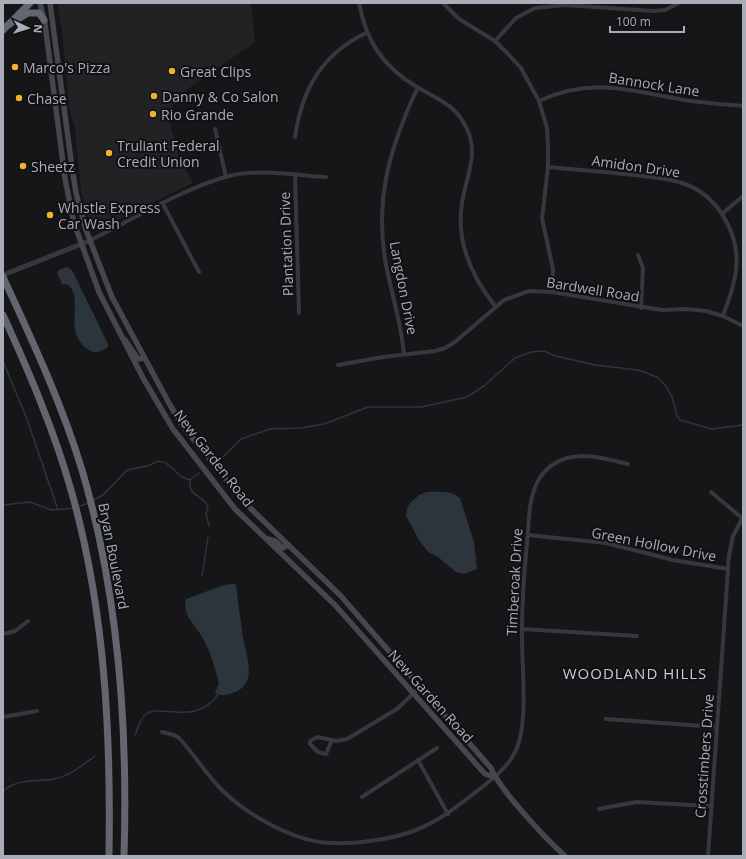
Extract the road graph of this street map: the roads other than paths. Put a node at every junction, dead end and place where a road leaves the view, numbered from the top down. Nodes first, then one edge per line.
1 (30, 3) edge
2 (40, 3) edge
3 (50, 3) edge
4 (359, 3) edge
5 (443, 3) edge
6 (679, 3) edge
7 (44, 20) junction
8 (6, 27) edge
9 (366, 33) junction
10 (494, 41) junction
11 (418, 87) junction
12 (540, 101) junction
13 (743, 106) edge
14 (214, 129) dead end
15 (295, 137) dead end
16 (548, 167) junction
17 (295, 175) junction
18 (226, 177) junction
19 (326, 177) dead end
20 (743, 196) edge
21 (164, 204) junction
22 (722, 214) junction
23 (89, 241) junction
24 (81, 244) junction
25 (638, 255) dead end
26 (199, 272) dead end
27 (3, 276) edge
28 (552, 292) junction
29 (495, 306) junction
30 (642, 308) junction
31 (299, 313) dead end
32 (3, 315) edge
33 (723, 316) junction
34 (743, 326) edge
35 (120, 336) junction
36 (404, 354) junction
37 (144, 358) junction
38 (338, 365) dead end
39 (628, 464) dead end
40 (711, 492) dead end
41 (243, 516) junction
42 (743, 518) edge
43 (264, 523) junction
44 (528, 535) junction
45 (266, 538) junction
46 (288, 545) junction
47 (286, 557) junction
48 (310, 565) junction
49 (728, 569) junction
50 (28, 621) dead end
51 (522, 629) junction
52 (3, 634) edge
53 (636, 636) dead end
54 (398, 662) junction
55 (391, 668) junction
56 (420, 687) junction
57 (412, 693) junction
58 (37, 711) dead end
59 (3, 717) edge
60 (606, 719) dead end
61 (717, 727) junction
62 (162, 732) dead end
63 (332, 740) junction
64 (436, 748) dead end
65 (418, 760) junction
66 (494, 777) junction
67 (362, 797) dead end
68 (711, 806) junction
69 (599, 809) dead end
70 (448, 814) junction
71 (109, 856) edge
72 (124, 856) edge
73 (565, 856) edge
74 (708, 856) edge

1 - 8 highway
2 - 7 main road, New Garden Road
3 - 23 main road, New Garden Road
4 - 9 street
5 - 10 street
6 - 10 street
7 - 8 highway
7 - 24 main road, New Garden Road
9 - 11 street
9 - 15 street
10 - 12 street
11 - 29 street
11 - 36 street, Langdon Drive
12 - 13 street, Bannock Lane
12 - 16 street
14 - 18 street
16 - 22 street, Amidon Drive
16 - 28 street
17 - 18 street
17 - 19 street
17 - 31 street, Plantation Drive
18 - 21 street
20 - 22 street
21 - 23 street
21 - 26 street
22 - 33 street, Amidon Drive
23 - 24 street
23 - 37 main road, New Garden Road
24 - 27 street
24 - 35 main road, New Garden Road
25 - 30 street
27 - 72 highway, Bryan Boulevard
28 - 29 street, Bardwell Road
28 - 30 street, Bardwell Road
29 - 36 street, Bardwell Road
30 - 33 street, Bardwell Road
32 - 71 highway, Bryan Boulevard
33 - 34 street, Bardwell Road
35 - 37 main road
35 - 41 main road, New Garden Road
36 - 38 street, Bardwell Road
37 - 43 main road, New Garden Road
39 - 44 street, Timberoak Drive
40 - 42 street
41 - 43 main road
41 - 45 main road, New Garden Road
42 - 49 street, Crosstimbers Drive
43 - 46 main road, New Garden Road
44 - 49 street, Green Hollow Drive
44 - 51 street, Timberoak Drive
45 - 46 main road
45 - 47 main road, New Garden Road
46 - 48 main road, New Garden Road
47 - 48 main road
47 - 55 main road, New Garden Road
48 - 54 main road, New Garden Road
49 - 61 street, Crosstimbers Drive
50 - 52 street
51 - 53 street
51 - 66 street, Timberoak Drive
54 - 55 main road
54 - 56 main road, New Garden Road
55 - 57 main road, New Garden Road
56 - 57 street
56 - 66 main road, New Garden Road
57 - 63 street
57 - 66 main road, New Garden Road
58 - 59 street
60 - 61 street
61 - 68 street, Crosstimbers Drive
62 - 70 street, Timberoak Drive
63 - 63 street
64 - 65 street
65 - 67 street
65 - 70 street
66 - 70 street, Timberoak Drive
66 - 73 main road, New Garden Road
68 - 69 street
68 - 74 street, Crosstimbers Drive

